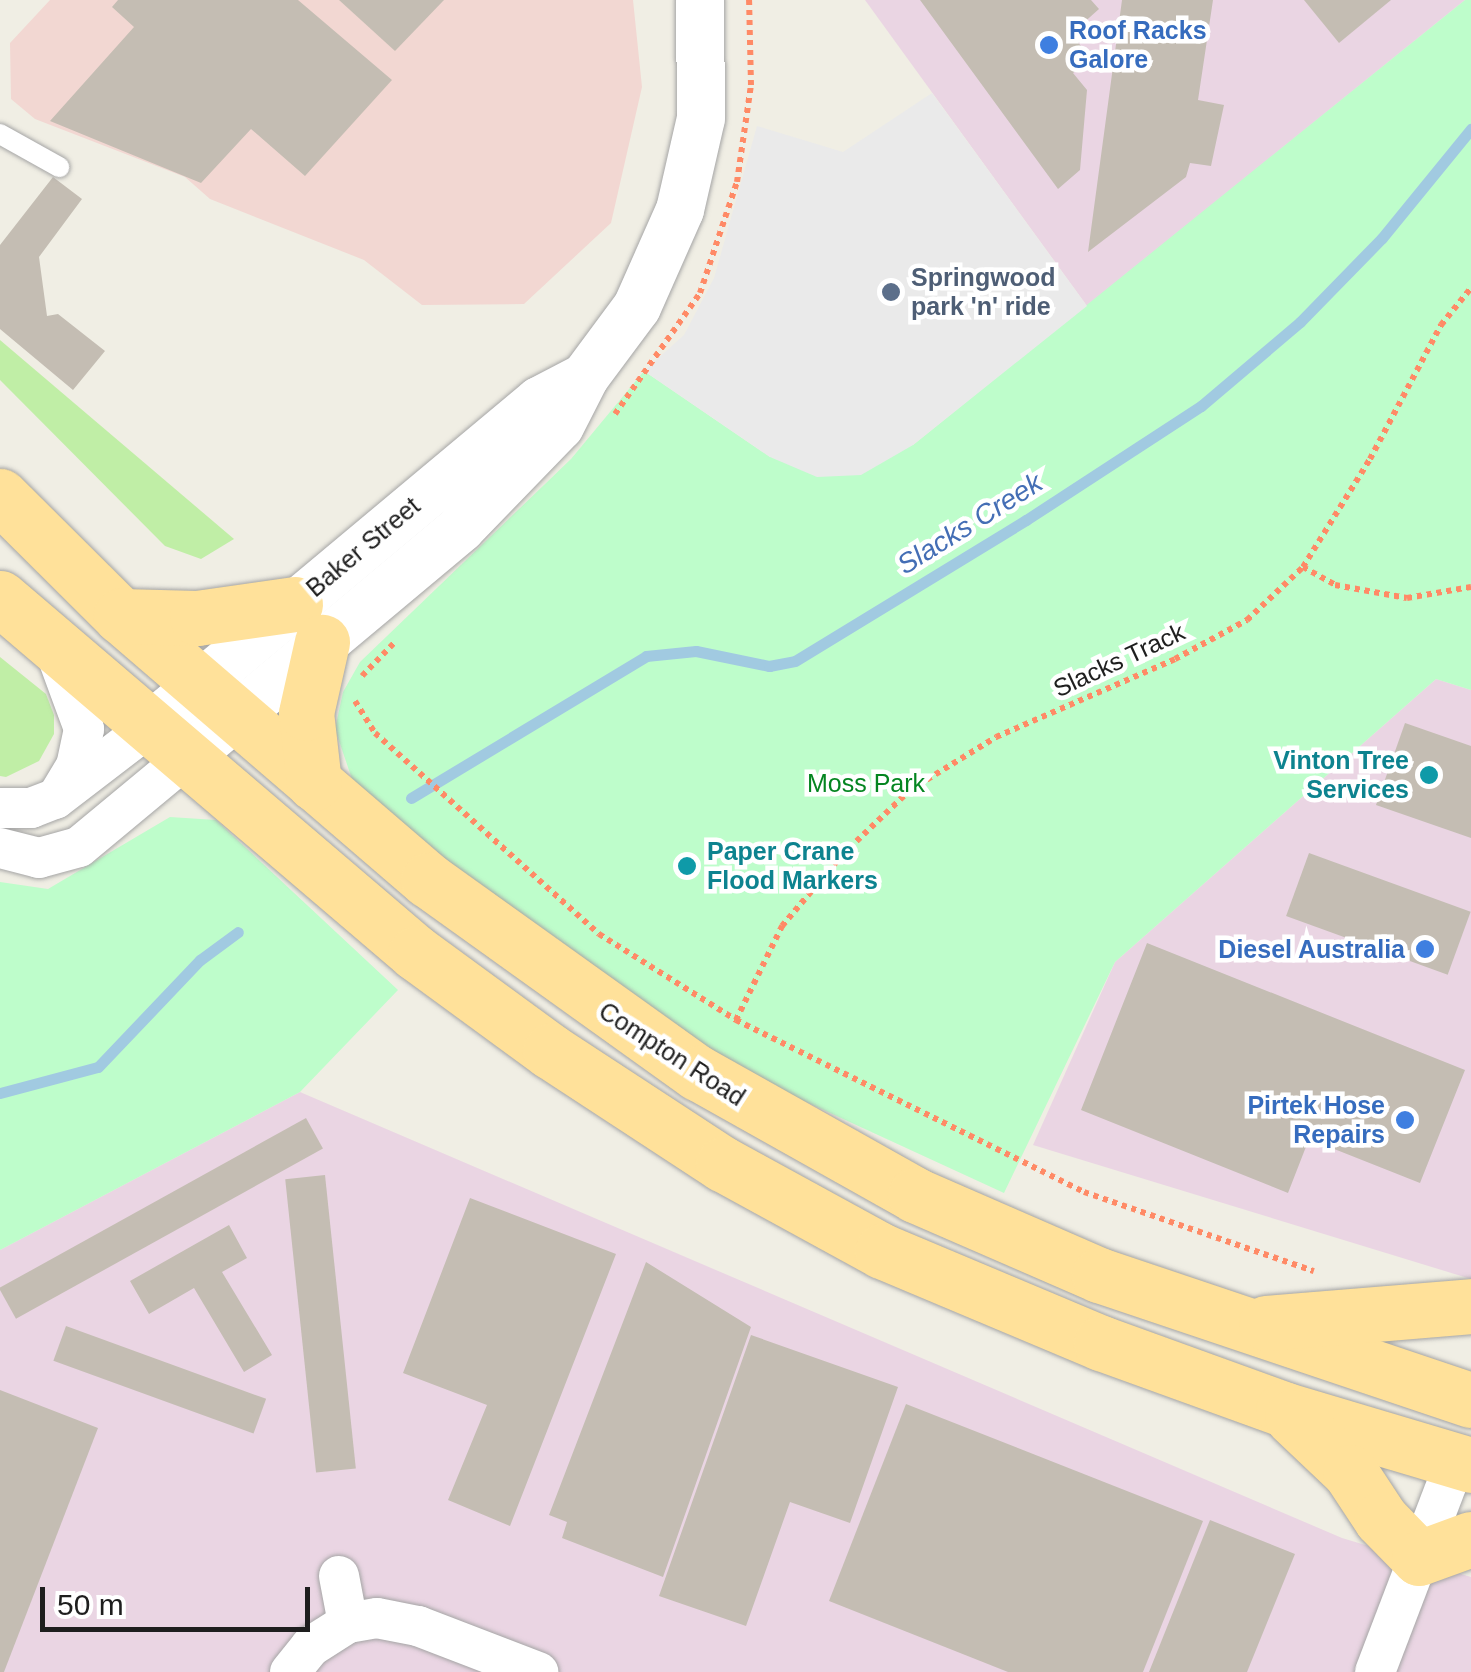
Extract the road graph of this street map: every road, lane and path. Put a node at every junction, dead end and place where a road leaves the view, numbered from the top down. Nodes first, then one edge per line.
1 (700, 0) edge
2 (0, 134) edge
3 (59, 167) dead end
4 (1471, 288) edge
5 (0, 496) edge
6 (1303, 567) junction
7 (1471, 587) edge
8 (0, 598) edge
9 (121, 616) junction
10 (309, 623) junction
11 (408, 630) dead end
12 (52, 642) junction
13 (217, 701) junction
14 (166, 743) junction
15 (314, 784) junction
16 (56, 798) junction
17 (0, 808) edge
18 (0, 848) edge
19 (736, 1020) junction
20 (1324, 1274) dead end
21 (1471, 1306) edge
22 (1233, 1324) junction
23 (1471, 1400) edge
24 (1283, 1409) junction
25 (1466, 1448) edge
26 (1471, 1539) edge
27 (1419, 1558) junction
28 (339, 1576) dead end
29 (348, 1622) junction
30 (290, 1672) edge
31 (538, 1672) edge
32 (1376, 1672) edge

1 - 10 street, Baker Street
2 - 3 lane
4 - 6 path, Slacks Track
5 - 9 main road, Compton Road
6 - 7 path
6 - 19 path, Slacks Track
8 - 12 main road
9 - 10 main road
9 - 13 main road, Compton Road
10 - 13 street, Baker Street
10 - 15 main road
11 - 19 path
12 - 14 main road
12 - 16 street
13 - 14 street, Baker Street
13 - 15 main road, Compton Road
14 - 16 street
14 - 18 street
14 - 24 main road
15 - 22 main road, Compton Road
16 - 17 street
19 - 20 path
21 - 22 main road
22 - 23 main road, Compton Road
24 - 25 main road
24 - 27 main road
25 - 27 street
26 - 27 main road
27 - 32 street
28 - 29 street
29 - 30 street
29 - 31 street

